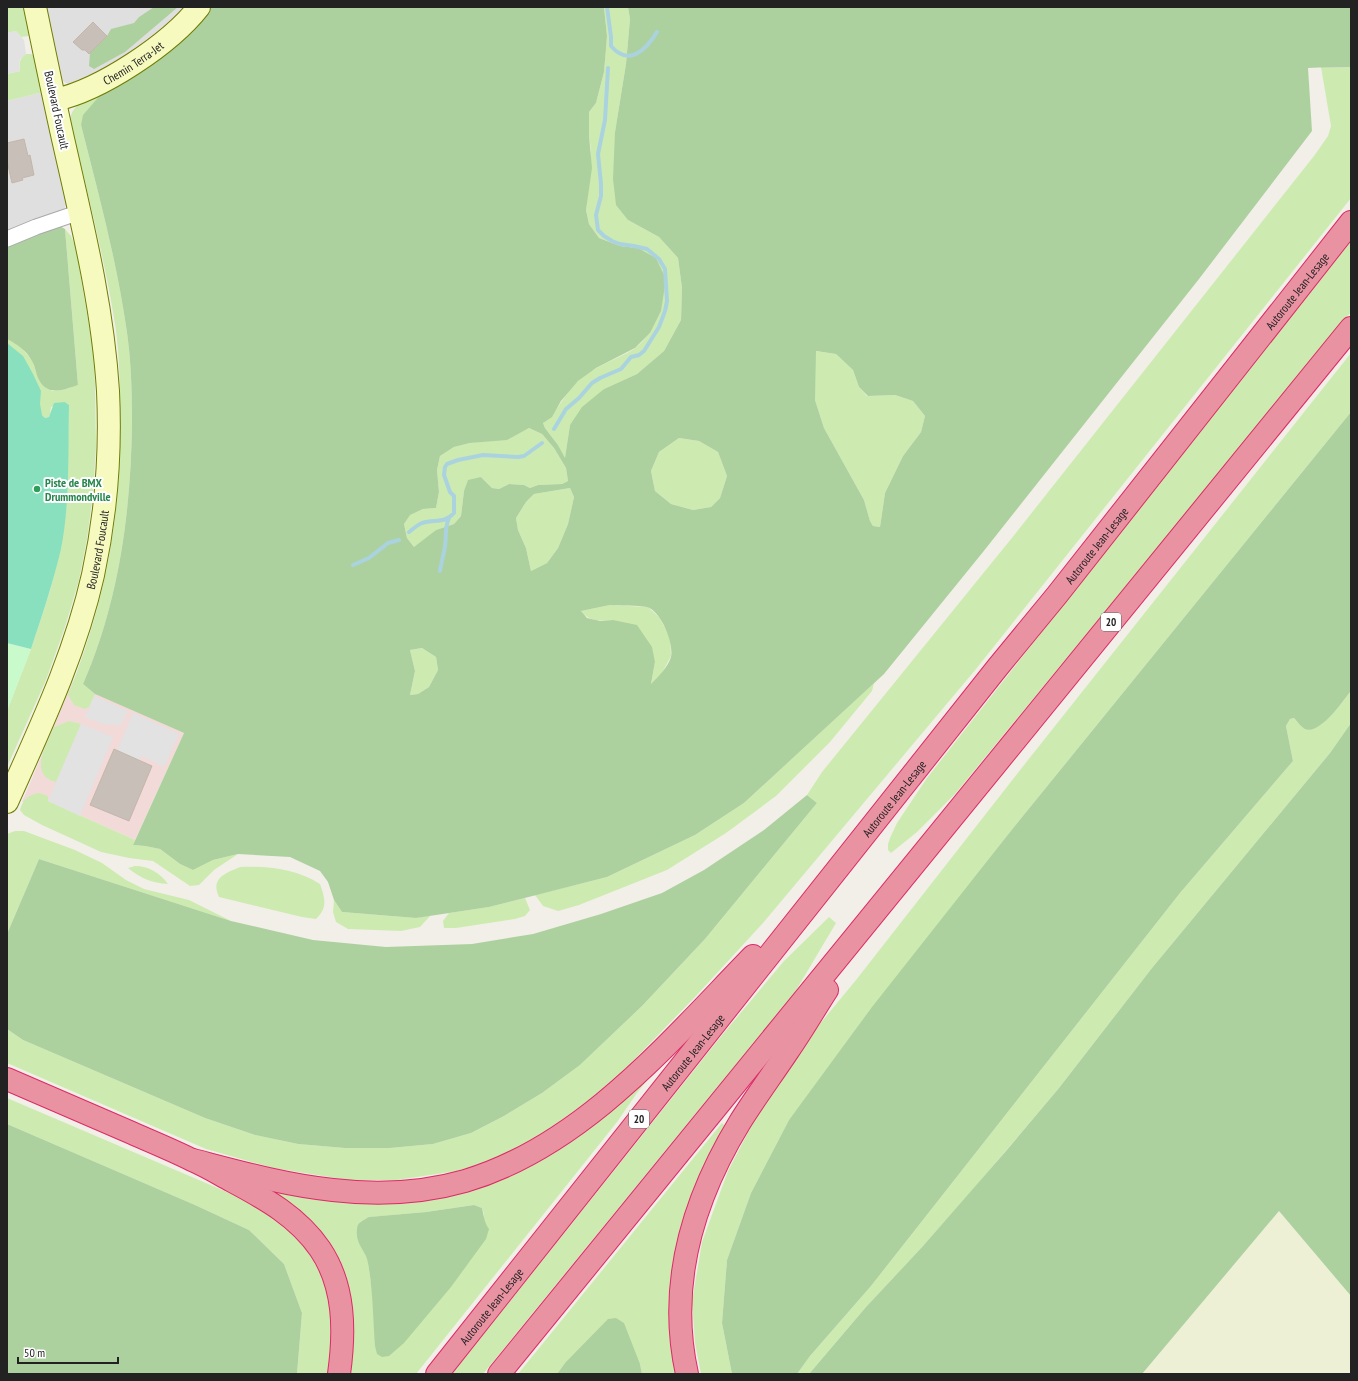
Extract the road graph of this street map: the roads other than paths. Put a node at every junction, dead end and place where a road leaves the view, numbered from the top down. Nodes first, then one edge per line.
1 (35, 7) edge
2 (199, 7) edge
3 (54, 100) junction
4 (80, 212) junction
5 (1351, 222) edge
6 (7, 239) edge
7 (1351, 328) edge
8 (7, 802) edge
9 (841, 864) junction
10 (884, 901) junction
11 (7, 1079) edge
12 (193, 1160) junction
13 (339, 1374) edge
14 (437, 1374) edge
15 (500, 1374) edge
16 (687, 1374) edge

1 - 3 street, Boulevard Foucault
2 - 3 street, Chemin Terra-Jet
3 - 4 street, Boulevard Foucault
4 - 6 street
4 - 8 street, Boulevard Foucault
5 - 9 highway, Autoroute Jean-Lesage / 20
7 - 10 highway, 20
9 - 12 highway
9 - 14 highway, Autoroute Jean-Lesage / 20
10 - 15 highway, 20
10 - 16 highway
11 - 12 highway
12 - 13 highway

